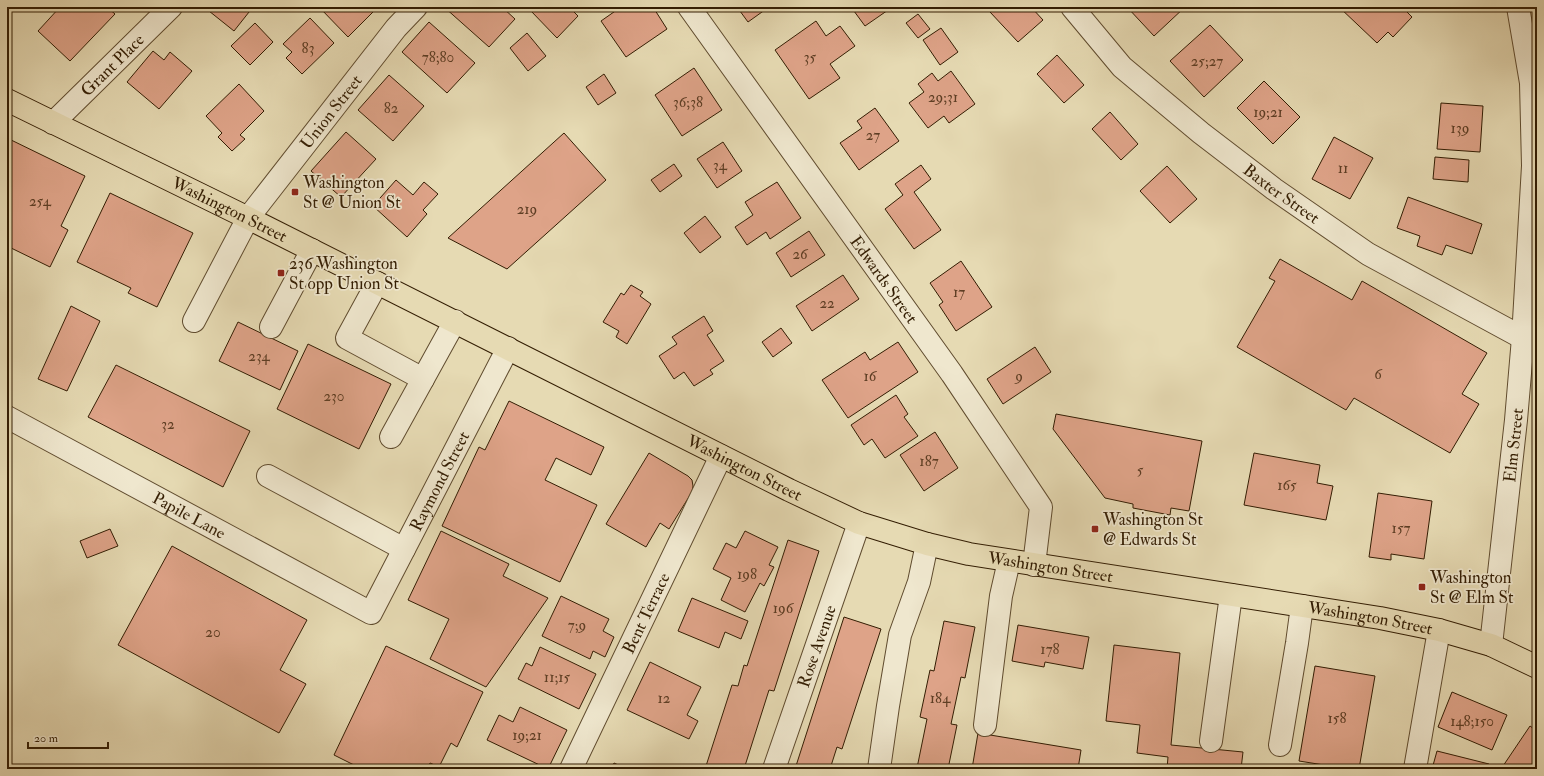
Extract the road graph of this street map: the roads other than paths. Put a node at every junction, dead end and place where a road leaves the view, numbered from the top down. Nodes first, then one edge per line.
1 (171, 7) edge
2 (416, 7) edge
3 (689, 7) edge
4 (1072, 7) edge
5 (1518, 7) edge
6 (7, 100) edge
7 (54, 123) junction
8 (248, 218) junction
9 (312, 250) junction
10 (377, 283) junction
11 (194, 321) dead end
12 (455, 322) junction
13 (271, 327) dead end
14 (1523, 338) junction
15 (508, 348) junction
16 (423, 379) junction
17 (7, 417) edge
18 (391, 438) dead end
19 (720, 456) junction
20 (268, 476) dead end
21 (859, 523) junction
22 (928, 544) junction
23 (404, 549) junction
24 (1009, 561) junction
25 (1034, 565) junction
26 (1231, 595) junction
27 (1302, 606) junction
28 (372, 613) joint
29 (1439, 630) junction
30 (1491, 644) junction
31 (1537, 667) edge
32 (985, 725) dead end
33 (1211, 741) dead end
34 (1280, 745) dead end
35 (571, 769) edge
36 (774, 769) edge
37 (879, 769) edge
38 (1415, 769) edge

1 - 7 street, Grant Place
2 - 8 street, Union Street
3 - 25 street, Edwards Street
4 - 14 street, Baxter Street
5 - 14 street, Elm Street
6 - 7 main road, Washington Street
7 - 8 main road, Washington Street
8 - 9 main road, Washington Street
8 - 11 street, Union Street
9 - 10 main road, Washington Street
9 - 13 street
10 - 12 main road, Washington Street
10 - 16 street
12 - 15 main road, Washington Street
12 - 16 street
14 - 30 street, Elm Street
15 - 19 main road, Washington Street
15 - 23 street, Raymond Street
16 - 18 street
17 - 28 street, Papile Lane
19 - 21 main road, Washington Street
19 - 35 street, Bent Terrace
20 - 23 street
21 - 22 main road, Washington Street
21 - 36 street, Rose Avenue
22 - 24 main road, Washington Street
22 - 37 street
23 - 28 street, Raymond Street
24 - 25 main road, Washington Street
24 - 32 street
25 - 26 main road, Washington Street
26 - 27 main road, Washington Street
26 - 33 street
27 - 29 main road, Washington Street
27 - 34 street
29 - 30 main road, Washington Street
29 - 38 street
30 - 31 main road, Washington Street

